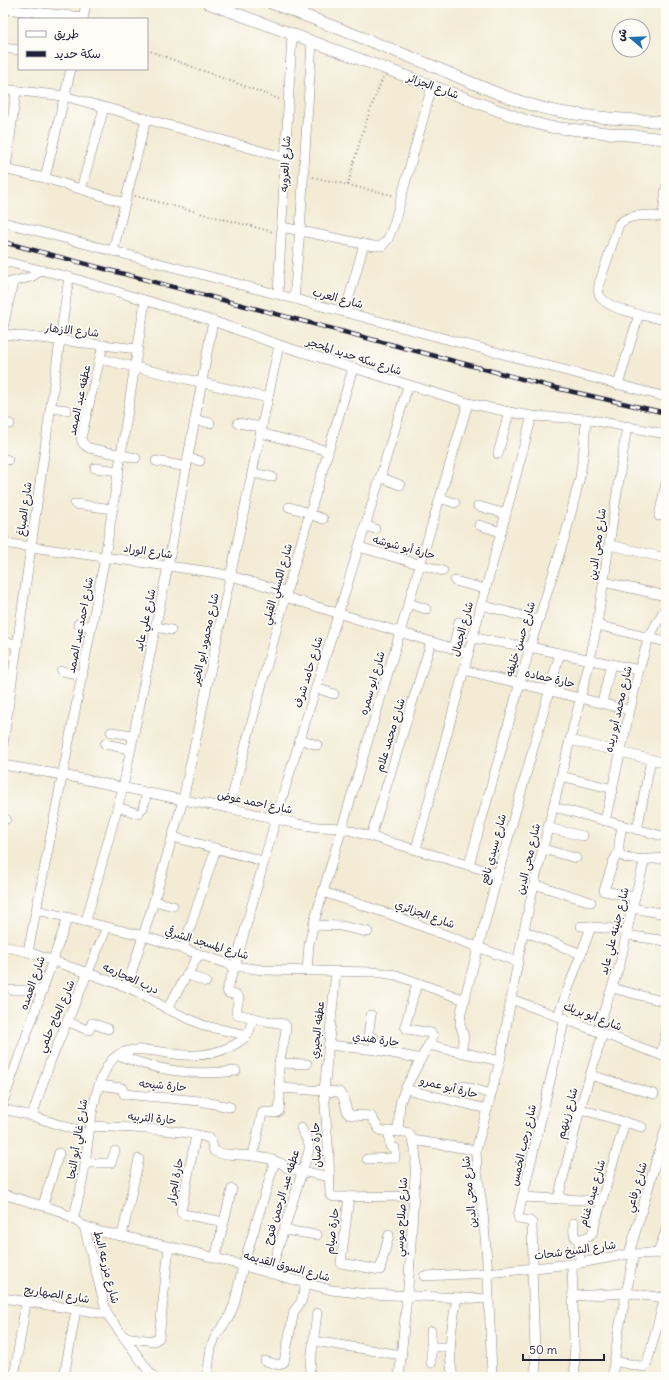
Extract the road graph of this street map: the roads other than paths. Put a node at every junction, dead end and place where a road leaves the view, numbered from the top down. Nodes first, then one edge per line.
1 (86, 3) edge
2 (208, 3) edge
3 (302, 3) edge
4 (277, 4) edge
5 (3, 9) edge
6 (301, 15) junction
7 (83, 18) edge
8 (292, 34) junction
9 (312, 42) junction
10 (3, 48) edge
11 (18, 50) edge
12 (71, 70) edge
13 (432, 86) junction
14 (3, 89) edge
15 (16, 90) junction
16 (64, 96) junction
17 (104, 108) junction
18 (146, 119) junction
19 (666, 122) edge
20 (666, 139) edge
21 (286, 158) junction
22 (5, 169) edge
23 (45, 178) junction
24 (666, 187) edge
25 (81, 189) junction
26 (126, 198) junction
27 (665, 217) edge
28 (3, 222) edge
29 (282, 230) junction
30 (300, 230) junction
31 (364, 244) junction
32 (113, 251) junction
33 (3, 261) edge
34 (42, 270) junction
35 (69, 277) junction
36 (13, 282) junction
37 (3, 284) edge
38 (278, 294) junction
39 (294, 299) junction
40 (145, 301) junction
41 (345, 312) junction
42 (640, 314) junction
43 (666, 320) edge
44 (213, 321) junction
45 (3, 328) edge
46 (3, 334) edge
47 (60, 340) junction
48 (103, 345) junction
49 (279, 345) junction
50 (138, 349) junction
51 (100, 359) junction
52 (135, 366) junction
53 (353, 368) junction
54 (201, 381) junction
55 (618, 385) junction
56 (408, 386) junction
57 (666, 397) edge
58 (268, 398) junction
59 (468, 403) junction
60 (51, 408) junction
61 (67, 410) dead end
62 (509, 412) junction
63 (532, 416) junction
64 (586, 419) junction
65 (195, 420) junction
66 (210, 423) dead end
67 (238, 423) dead end
68 (626, 426) junction
69 (261, 430) junction
70 (666, 434) edge
71 (328, 451) junction
72 (121, 454) junction
73 (498, 454) dead end
74 (136, 458) dead end
75 (156, 461) dead end
76 (200, 461) dead end
77 (187, 463) junction
78 (95, 468) dead end
79 (118, 471) junction
80 (253, 472) junction
81 (272, 477) dead end
82 (380, 477) junction
83 (666, 483) edge
84 (400, 485) dead end
85 (440, 498) junction
86 (455, 503) dead end
87 (75, 504) dead end
88 (478, 506) dead end
89 (289, 507) dead end
90 (113, 509) junction
91 (310, 514) junction
92 (506, 514) junction
93 (659, 516) dead end
94 (323, 519) dead end
95 (365, 526) junction
96 (479, 526) dead end
97 (375, 528) dead end
98 (501, 532) junction
99 (3, 543) edge
100 (610, 545) junction
101 (31, 547) junction
102 (359, 547) junction
103 (105, 557) junction
104 (666, 558) edge
105 (420, 564) junction
106 (168, 566) junction
107 (443, 570) dead end
108 (231, 576) junction
109 (455, 581) dead end
110 (604, 582) junction
111 (486, 589) junction
112 (286, 595) junction
113 (666, 596) edge
114 (408, 603) junction
115 (481, 605) junction
116 (666, 607) edge
117 (426, 609) dead end
118 (338, 614) junction
119 (538, 620) junction
120 (458, 622) dead end
121 (78, 624) dead end
122 (597, 625) junction
123 (92, 627) junction
124 (156, 627) junction
125 (170, 630) dead end
126 (399, 632) junction
127 (649, 637) junction
128 (472, 638) junction
129 (3, 642) edge
130 (431, 642) junction
131 (666, 642) edge
132 (17, 644) junction
133 (530, 647) junction
134 (453, 649) junction
135 (468, 653) junction
136 (560, 653) junction
137 (590, 660) junction
138 (611, 664) junction
139 (464, 670) junction
140 (639, 670) junction
141 (61, 671) dead end
142 (83, 675) junction
143 (520, 683) junction
144 (316, 688) junction
145 (549, 690) junction
146 (334, 694) dead end
147 (581, 698) junction
148 (602, 703) junction
149 (630, 710) junction
150 (112, 732) dead end
151 (133, 735) junction
152 (300, 739) junction
153 (570, 740) junction
154 (105, 744) dead end
155 (3, 745) edge
156 (317, 745) dead end
157 (130, 749) junction
158 (620, 752) junction
159 (651, 759) junction
160 (666, 763) edge
161 (3, 765) edge
162 (63, 775) junction
163 (561, 776) junction
164 (123, 787) junction
165 (613, 789) junction
166 (147, 792) junction
167 (183, 800) junction
168 (554, 807) junction
169 (117, 808) junction
170 (229, 808) junction
171 (276, 818) junction
172 (605, 821) junction
173 (622, 826) junction
174 (342, 828) junction
175 (548, 828) junction
176 (637, 830) junction
177 (371, 836) junction
178 (583, 836) dead end
179 (173, 837) junction
180 (666, 837) edge
181 (216, 848) junction
182 (416, 849) junction
183 (543, 849) junction
184 (619, 851) junction
185 (576, 858) dead end
186 (666, 858) edge
187 (645, 859) junction
188 (263, 861) junction
189 (469, 865) junction
190 (498, 874) junction
191 (534, 884) junction
192 (594, 889) dead end
193 (604, 891) junction
194 (323, 892) junction
195 (634, 897) junction
196 (154, 900) junction
197 (591, 902) dead end
198 (173, 906) dead end
199 (632, 908) junction
200 (37, 910) junction
201 (666, 914) edge
202 (68, 917) junction
203 (86, 921) junction
204 (313, 925) junction
205 (108, 927) junction
206 (524, 931) junction
207 (368, 932) dead end
208 (627, 933) junction
209 (144, 936) junction
210 (666, 941) edge
211 (3, 946) edge
212 (479, 948) junction
213 (183, 949) junction
214 (28, 952) junction
215 (199, 954) junction
216 (581, 954) junction
217 (53, 961) junction
218 (518, 962) junction
219 (235, 966) junction
220 (307, 971) junction
221 (336, 971) junction
222 (88, 972) junction
223 (187, 974) junction
224 (206, 982) dead end
225 (417, 983) junction
226 (127, 987) junction
227 (612, 988) junction
228 (12, 990) dead end
229 (43, 990) junction
230 (511, 999) junction
231 (465, 1000) junction
232 (666, 1002) edge
233 (167, 1009) junction
234 (371, 1015) dead end
235 (561, 1017) junction
236 (253, 1018) junction
237 (67, 1021) junction
238 (108, 1029) dead end
239 (600, 1032) junction
240 (666, 1032) edge
241 (247, 1035) junction
242 (429, 1045) junction
243 (328, 1046) junction
244 (377, 1050) junction
245 (461, 1052) junction
246 (118, 1055) junction
247 (664, 1056) edge
248 (420, 1059) junction
249 (500, 1061) junction
250 (280, 1063) junction
251 (306, 1064) dead end
252 (236, 1071) dead end
253 (590, 1074) junction
254 (99, 1085) junction
255 (463, 1086) dead end
256 (280, 1088) junction
257 (405, 1089) junction
258 (324, 1091) junction
259 (491, 1094) junction
260 (654, 1094) dead end
261 (3, 1102) edge
262 (230, 1107) dead end
263 (3, 1109) edge
264 (487, 1109) junction
265 (580, 1109) junction
266 (32, 1116) junction
267 (625, 1122) junction
268 (642, 1127) dead end
269 (666, 1127) edge
270 (300, 1128) dead end
271 (89, 1130) junction
272 (393, 1132) junction
273 (196, 1135) junction
274 (412, 1140) junction
275 (476, 1150) junction
276 (115, 1151) dead end
277 (59, 1153) dead end
278 (253, 1156) junction
279 (139, 1159) dead end
280 (367, 1159) dead end
281 (275, 1161) junction
282 (85, 1163) junction
283 (303, 1171) junction
284 (330, 1177) junction
285 (232, 1189) dead end
286 (3, 1194) edge
287 (414, 1196) junction
288 (349, 1197) junction
289 (522, 1197) junction
290 (558, 1199) junction
291 (602, 1201) junction
292 (43, 1206) junction
293 (73, 1219) junction
294 (224, 1222) junction
295 (574, 1223) dead end
296 (84, 1226) junction
297 (284, 1230) junction
298 (666, 1230) edge
299 (317, 1235) dead end
300 (389, 1235) dead end
301 (122, 1236) junction
302 (579, 1240) junction
303 (169, 1247) junction
304 (662, 1253) edge
305 (632, 1254) junction
306 (215, 1258) junction
307 (576, 1263) junction
308 (243, 1266) junction
309 (533, 1268) junction
310 (488, 1273) junction
311 (270, 1274) junction
312 (424, 1276) dead end
313 (306, 1284) junction
314 (627, 1293) junction
315 (408, 1296) junction
316 (573, 1296) junction
317 (666, 1296) edge
318 (3, 1298) edge
319 (457, 1298) junction
320 (489, 1299) junction
321 (26, 1302) junction
322 (76, 1310) junction
323 (107, 1314) junction
324 (317, 1314) dead end
325 (432, 1331) dead end
326 (124, 1337) junction
327 (314, 1340) junction
328 (431, 1347) junction
329 (451, 1347) junction
330 (402, 1355) junction
331 (265, 1361) dead end
332 (614, 1361) junction
333 (431, 1363) dead end
334 (14, 1377) edge
335 (64, 1377) edge
336 (154, 1377) edge
337 (208, 1377) edge
338 (309, 1377) edge
339 (399, 1377) edge
340 (454, 1377) edge
341 (492, 1377) edge
342 (536, 1377) edge
343 (575, 1377) edge
344 (612, 1377) edge

1 - 7 street
2 - 8 street, شارع الجزائر
3 - 6 street
4 - 6 street, شارع الجزائر
5 - 7 street
6 - 19 street, شارع الجزائر
8 - 9 street, شارع الجزائر
8 - 21 street, شارع العروبه
9 - 13 street, شارع الجزائر
9 - 30 street, شارع العروبه
10 - 11 street
12 - 16 street
13 - 20 street, شارع الجزائر
13 - 31 street
14 - 15 street
15 - 16 street
15 - 22 street
16 - 17 street
16 - 23 street
17 - 18 street
17 - 25 street
18 - 21 street
18 - 26 street
21 - 29 street, شارع العروبه
22 - 23 street
23 - 25 street
24 - 27 street
25 - 26 street
26 - 32 street
27 - 42 street
28 - 32 street, شارع العرب
29 - 30 street
29 - 38 street, شارع العروبه
30 - 31 street
30 - 39 street, شارع العروبه
31 - 41 street
32 - 38 street, شارع العرب
33 - 34 street, شارع سكه حديد المحجر
34 - 35 street, شارع سكه حديد المحجر
34 - 36 street
35 - 40 street, شارع سكه حديد المحجر
35 - 47 street, شارع الصباغ
36 - 37 street
36 - 45 street
38 - 39 street, شارع العرب
39 - 41 street, شارع العرب
40 - 44 street, شارع سكه حديد المحجر
40 - 50 street, شارع احمد عبد الصمد
41 - 55 street, شارع العرب
42 - 43 street
42 - 55 street
44 - 49 street, شارع سكه حديد المحجر
44 - 54 street, شارع علي عابد
46 - 47 street, شارع الازهار
47 - 48 street, شارع الازهار
47 - 60 street, شارع الصباغ
48 - 50 street, شارع الازهار
48 - 51 street, عطفه عبد الصمد
49 - 53 street, شارع سكه حديد المحجر
49 - 58 street, شارع محمود ابو الخير
50 - 52 street, شارع احمد عبد الصمد
51 - 52 street
51 - 72 street, عطفه عبد الصمد
52 - 54 street
52 - 72 street, شارع احمد عبد الصمد
53 - 56 street, شارع سكه حديد المحجر
53 - 71 street, شارع الكسلي القبلي
54 - 58 street
54 - 65 street, شارع علي عابد
55 - 57 street, شارع العرب
56 - 59 street, شارع سكه حديد المحجر
56 - 82 street, شارع حامد شرف
58 - 69 street, شارع محمود ابو الخير
59 - 62 street, شارع سكه حديد المحجر
59 - 85 street, شارع ابو سمره
60 - 61 street
60 - 101 street, شارع الصباغ
62 - 63 street, شارع سكه حديد المحجر
62 - 73 street
63 - 64 street, شارع سكه حديد المحجر
63 - 92 street, شارع الجمال
64 - 68 street, شارع سكه حديد المحجر
64 - 119 street, شارع حسن خليفه
65 - 66 street
65 - 77 street, شارع علي عابد
67 - 69 street
68 - 70 street, شارع سكه حديد المحجر
68 - 100 street, شارع محى الدين
69 - 71 street
69 - 80 street, شارع محمود ابو الخير
71 - 91 street, شارع الكسلي القبلي
72 - 74 street
72 - 79 street, شارع احمد عبد الصمد
75 - 77 street
76 - 77 street
77 - 106 street, شارع علي عابد
78 - 79 street
79 - 90 street, شارع احمد عبد الصمد
80 - 81 street
80 - 108 street, شارع محمود ابو الخير
82 - 84 street
82 - 95 street, شارع حامد شرف
83 - 93 street
85 - 86 street
85 - 105 street, شارع ابو سمره
87 - 90 street
88 - 92 street
89 - 91 street
90 - 103 street, شارع احمد عبد الصمد
91 - 94 street
91 - 112 street, شارع الكسلي القبلي
92 - 98 street, شارع الجمال
95 - 97 street
95 - 102 street, شارع حامد شرف
96 - 98 street
98 - 111 street, شارع الجمال
99 - 101 street, شارع الوراد
100 - 104 street
100 - 110 street, شارع محى الدين
101 - 103 street, شارع الوراد
101 - 132 street, شارع الصباغ
102 - 105 street, حارة أبو شوشه
102 - 118 street, شارع حامد شرف
103 - 106 street, شارع الوراد
103 - 123 street, شارع احمد عبد الصمد
105 - 107 street, حارة أبو شوشه
105 - 114 street, شارع ابو سمره
106 - 108 street, شارع الوراد
106 - 124 street, شارع علي عابد
108 - 112 street, شارع الوراد
108 - 167 street, شارع محمود ابو الخير
109 - 111 street
110 - 113 street
110 - 122 street, شارع محى الدين
111 - 115 street, شارع الجمال
112 - 118 street, شارع الوراد
112 - 170 street, شارع الكسلي القبلي
114 - 117 street
114 - 126 street, شارع ابو سمره
115 - 119 street
115 - 128 street, شارع الجمال
116 - 127 street, شارع محمد أبو ريده
118 - 126 street, شارع الوراد
118 - 144 street, شارع حامد شرف
119 - 133 street, شارع حسن خليفه
120 - 134 street
121 - 123 street
122 - 127 street
122 - 137 street, شارع محى الدين
123 - 142 street, شارع احمد عبد الصمد
124 - 125 street
124 - 151 street, شارع علي عابد
126 - 130 street, شارع الوراد
126 - 174 street, شارع ابو سمره
127 - 131 street
127 - 140 street, شارع محمد أبو ريده
128 - 133 street
128 - 135 street, شارع الجمال
129 - 132 street
130 - 134 street, شارع الوراد
130 - 177 street, شارع محمد علام
132 - 155 street, شارع الصباغ
133 - 136 street
133 - 143 street, شارع حسن خليفه
134 - 135 street, شارع الوراد
135 - 139 street, شارع الجمال
136 - 137 street
136 - 145 street, شارع سيدي نافع
137 - 138 street
137 - 147 street, شارع محى الدين
138 - 140 street
138 - 148 street
139 - 143 street, حارة حماده
139 - 182 street, شارع الجمال
140 - 149 street, شارع محمد أبو ريده
141 - 142 street
142 - 162 street, شارع احمد عبد الصمد
143 - 145 street, حارة حماده
143 - 189 street, شارع حسن خليفه
144 - 146 street
144 - 152 street, شارع حامد شرف
145 - 147 street, حارة حماده
145 - 190 street, شارع سيدي نافع
147 - 148 street, حارة حماده
147 - 153 street, شارع محى الدين
148 - 149 street, حارة حماده
149 - 158 street, شارع محمد أبو ريده
150 - 151 street
151 - 157 street, شارع علي عابد
152 - 156 street
152 - 171 street, شارع حامد شرف
153 - 158 street
153 - 163 street, شارع محى الدين
154 - 157 street
157 - 164 street, شارع علي عابد
158 - 159 street
158 - 165 street, شارع محمد أبو ريده
159 - 160 street
159 - 176 street
161 - 162 street, شارع احمد عوض
162 - 164 street, شارع احمد عوض
162 - 200 street, شارع احمد عبد الصمد
163 - 165 street
163 - 168 street, شارع محى الدين
164 - 166 street, شارع احمد عوض
164 - 169 street, شارع علي عابد
165 - 172 street, شارع محمد أبو ريده
166 - 167 street, شارع احمد عوض
166 - 169 street
167 - 170 street, شارع احمد عوض
167 - 179 street, شارع محمود ابو الخير
168 - 172 street
168 - 175 street, شارع محى الدين
169 - 203 street, شارع علي عابد
170 - 171 street, شارع احمد عوض
171 - 174 street, شارع احمد عوض
171 - 188 street, شارع حامد شرف
172 - 173 street
173 - 176 street
173 - 184 street
174 - 177 street, شارع احمد عوض
174 - 194 street, شارع ابو سمره
175 - 178 street
175 - 183 street, شارع محى الدين
176 - 180 street
177 - 182 street, شارع احمد عوض
179 - 181 street
179 - 196 street, شارع محمود ابو الخير
181 - 188 street
181 - 213 street
182 - 189 street, شارع احمد عوض
183 - 185 street
183 - 191 street, شارع محى الدين
184 - 187 street
184 - 193 street
186 - 187 street
187 - 195 street, شارع جنينه علي عابد
188 - 219 street, شارع حامد شرف
189 - 190 street, شارع احمد عوض
190 - 212 street, شارع سيدي نافع
191 - 197 street
191 - 206 street, شارع محى الدين
192 - 193 street
193 - 195 street
194 - 204 street, شارع ابو سمره
194 - 212 street, شارع الجزائري
195 - 199 street, شارع جنينه علي عابد
196 - 198 street
196 - 209 street, شارع محمود ابو الخير
199 - 201 street
199 - 208 street, شارع جنينه علي عابد
200 - 202 street, شارع المسجد الشرقي
200 - 214 street, شارع احمد عبد الصمد
202 - 203 street, شارع المسجد الشرقي
202 - 217 street, شارع العمده
203 - 205 street, شارع المسجد الشرقي
204 - 207 street
204 - 220 street, شارع ابو سمره
205 - 209 street, شارع المسجد الشرقي
205 - 222 street, شارع الحاج حلمي
206 - 216 street
206 - 218 street, شارع محى الدين
208 - 210 street
208 - 216 street, شارع رجب الخمس
208 - 227 street, شارع جنينه علي عابد
209 - 213 street, شارع المسجد الشرقي
209 - 226 street, شارع محمود ابو الخير
211 - 214 street, درب العجارمه
212 - 218 street, شارع الجزائري
212 - 231 street, شارع سيدي نافع
213 - 215 street, شارع المسجد الشرقي
214 - 217 street, درب العجارمه
215 - 219 street, شارع المسجد الشرقي
215 - 223 street
216 - 235 street, شارع رجب الخمس
217 - 222 street, درب العجارمه
217 - 229 street, شارع العمده
218 - 230 street, شارع محى الدين
219 - 220 street, شارع المسجد الشرقي
219 - 236 street, شارع حامد شرف
220 - 221 street, شارع المسجد الشرقي
221 - 225 street, شارع المسجد الشرقي
221 - 243 street, عطفه البحيري
222 - 226 street, درب العجارمه
222 - 237 street, شارع الحاج حلمي
223 - 224 street
223 - 233 street
225 - 231 street, شارع المسجد الشرقي
225 - 242 street
226 - 233 street, درب العجارمه
227 - 232 street
227 - 239 street, شارع جنينه علي عابد
228 - 229 street
229 - 261 street, شارع العمده
230 - 235 street, شارع أبو بريك
230 - 249 street, شارع محى الدين
231 - 245 street, شارع سيدي نافع
233 - 241 street, درب العجارمه
234 - 244 street
235 - 239 street, شارع أبو بريك
235 - 289 street, شارع رجب الخمس
236 - 241 street
236 - 250 street
237 - 238 street
237 - 266 street, شارع الحاج حلمي
239 - 247 street, شارع أبو بريك
239 - 253 street, شارع زينهم
240 - 247 street
241 - 246 street
242 - 245 street
242 - 248 street
243 - 244 street, حارة هندي
243 - 258 street, عطفه البحيري
244 - 248 street, حارة هندي
245 - 249 street
246 - 252 street
246 - 254 street, شارع غالي أبو النجا
248 - 257 street
249 - 259 street, شارع محى الدين
250 - 251 street
250 - 256 street
253 - 260 street
253 - 265 street, شارع زينهم
254 - 262 street, حارة شيحه
254 - 271 street, شارع غالي أبو النجا
255 - 259 street
256 - 258 street
256 - 278 street
257 - 264 street, حارة أبو عمرو
257 - 272 street
258 - 272 street
258 - 284 street, حارة صبان
259 - 264 street, شارع محى الدين
263 - 266 street, حارة التربيه
264 - 275 street, شارع محى الدين
265 - 267 street
265 - 290 street, شارع زينهم
266 - 271 street, حارة التربيه
267 - 268 street
267 - 291 street, شارع عبده غنام
269 - 305 street, شارع رفاعي
270 - 283 street, عطفه عبد الرحمن فتوح
271 - 273 street, حارة التربيه
271 - 282 street, شارع غالي أبو النجا
272 - 274 street
272 - 280 street
273 - 278 street, حارة التربيه
273 - 294 street, حارة الجزار
274 - 275 street
274 - 287 street, شارع صلاح موسي
275 - 310 street, شارع محى الدين
276 - 282 street
277 - 292 street
278 - 281 street
279 - 301 street
281 - 283 street
281 - 308 street
282 - 293 street, شارع غالي أبو النجا
283 - 284 street
283 - 297 street, عطفه عبد الرحمن فتوح
284 - 288 street, حارة صبان
285 - 294 street
286 - 292 street, شارع السوق القديمه
287 - 288 street
287 - 315 street, شارع صلاح موسي
288 - 300 street, حارة صيام
289 - 290 street
289 - 309 street, شارع رجب الخمس
290 - 291 street
291 - 302 street, شارع عبده غنام
292 - 293 street, شارع السوق القديمه
293 - 296 street, شارع السوق القديمه
294 - 306 street
295 - 302 street
296 - 301 street, شارع السوق القديمه
296 - 323 street, شارع مزرعه البط
297 - 299 street
297 - 311 street, عطفه عبد الرحمن فتوح
298 - 304 street
301 - 303 street, شارع السوق القديمه
302 - 307 street, شارع عبده غنام
303 - 306 street, شارع السوق القديمه
303 - 326 street
304 - 305 street, شارع الشيخ شحات
305 - 307 street, شارع الشيخ شحات
305 - 314 street, شارع رفاعي
306 - 308 street, شارع السوق القديمه
307 - 309 street, شارع الشيخ شحات
307 - 316 street, شارع عبده غنام
308 - 311 street, شارع السوق القديمه
308 - 337 street
309 - 310 street, شارع الشيخ شحات
309 - 342 street
310 - 312 street, شارع الشيخ شحات
310 - 320 street, شارع محى الدين
311 - 313 street, شارع السوق القديمه
313 - 315 street, شارع السوق القديمه
313 - 331 street
314 - 316 street
314 - 317 street
314 - 332 street, شارع رفاعي
315 - 319 street, شارع السوق القديمه
315 - 330 street, شارع صلاح موسي
316 - 343 street, شارع عبده غنام
317 - 332 street
318 - 321 street, شارع الصهاريج
319 - 320 street, شارع السوق القديمه
319 - 329 street
320 - 341 street, شارع محى الدين
321 - 322 street, شارع الصهاريج
321 - 334 street
322 - 323 street, شارع الصهاريج
322 - 335 street
323 - 326 street
324 - 327 street
325 - 328 street
326 - 336 street
327 - 330 street
327 - 338 street
328 - 329 street
328 - 333 street
329 - 340 street
330 - 339 street, شارع صلاح موسي
332 - 344 street, شارع رفاعي

